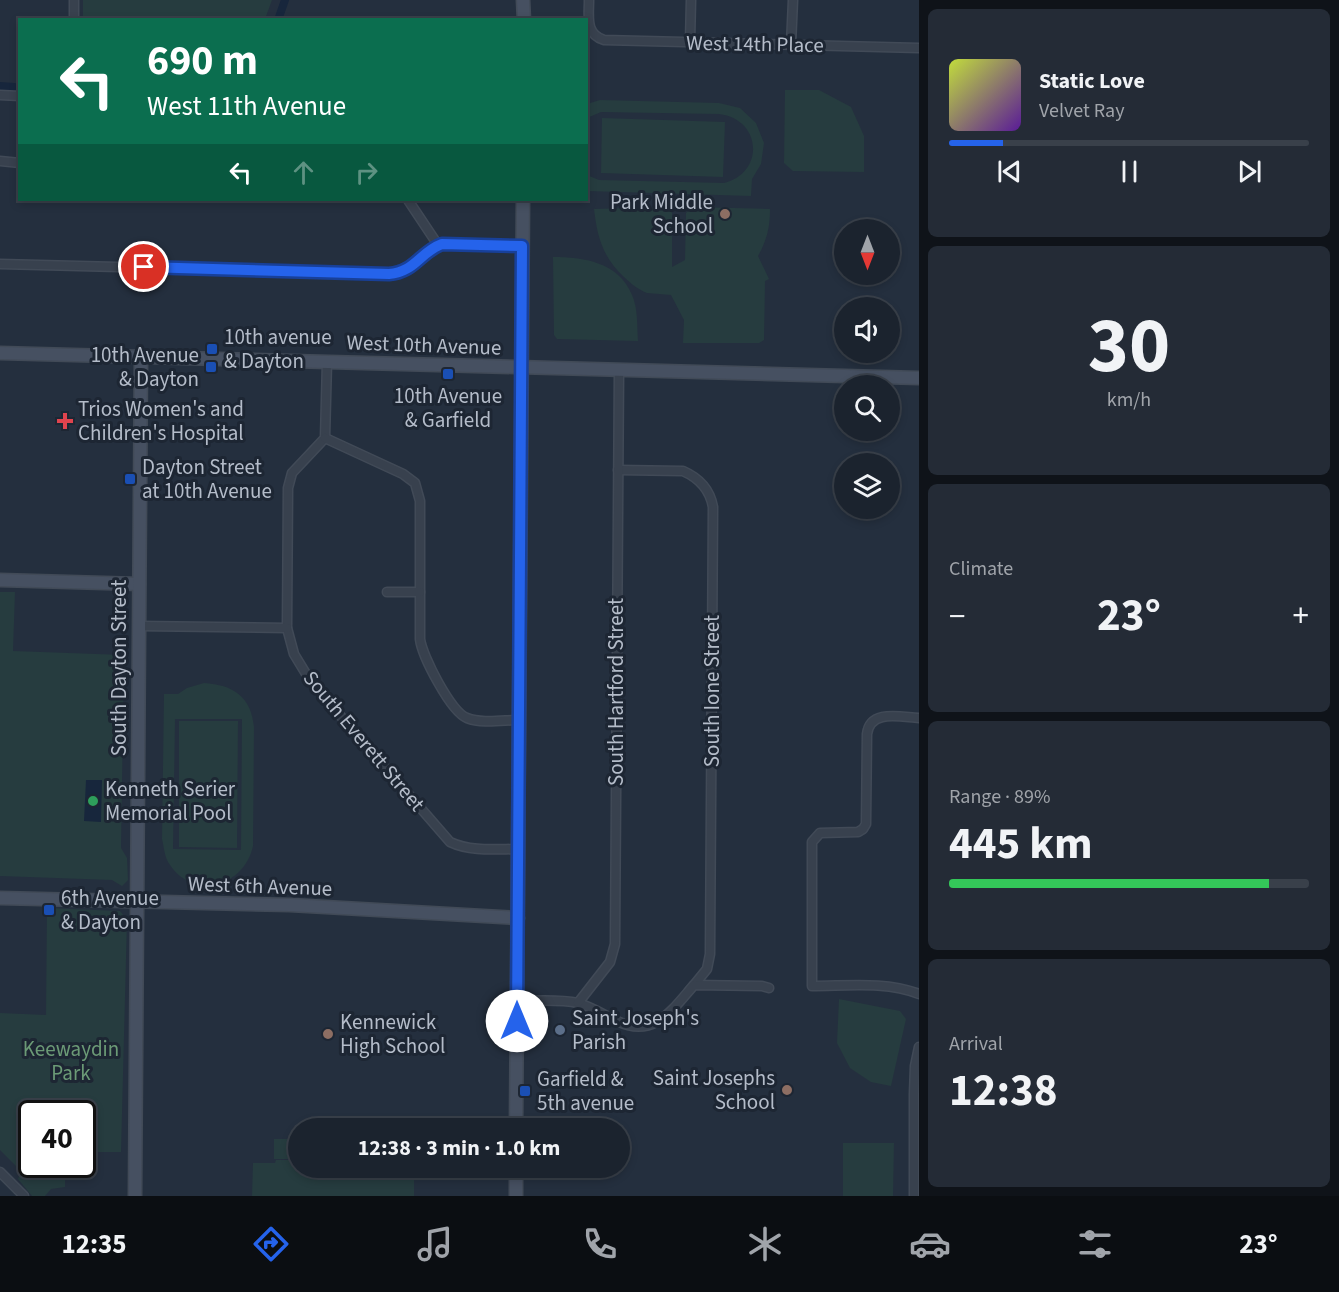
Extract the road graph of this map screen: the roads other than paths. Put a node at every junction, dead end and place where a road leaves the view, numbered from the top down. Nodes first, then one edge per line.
1 (74, 0) edge
2 (524, 0) edge
3 (589, 0) edge
4 (691, 0) edge
5 (793, 0) edge
6 (74, 18) edge
7 (524, 18) edge
8 (690, 42) junction
9 (791, 45) junction
10 (919, 48) edge
11 (0, 95) edge
12 (18, 96) edge
13 (0, 161) edge
14 (18, 163) edge
15 (409, 201) edge
16 (523, 201) edge
17 (438, 245) junction
18 (522, 246) junction
19 (0, 264) edge
20 (0, 353) edge
21 (141, 357) junction
22 (327, 362) junction
23 (521, 367) junction
24 (619, 370) junction
25 (919, 378) edge
26 (326, 438) junction
27 (618, 470) junction
28 (0, 580) edge
29 (139, 584) junction
30 (387, 592) dead end
31 (420, 592) junction
32 (139, 626) junction
33 (287, 628) junction
34 (919, 718) edge
35 (519, 720) junction
36 (519, 849) junction
37 (0, 898) edge
38 (137, 901) junction
39 (518, 918) junction
40 (694, 986) junction
41 (769, 988) dead end
42 (919, 994) edge
43 (517, 1001) junction
44 (578, 1003) junction
45 (919, 1047) edge
46 (516, 1118) edge
47 (0, 1172) edge
48 (516, 1178) edge
49 (24, 1196) edge
50 (135, 1196) edge
51 (516, 1196) edge
52 (914, 1196) edge

1 - 6 street
2 - 7 street
3 - 8 street, West 14th Place
4 - 8 street
5 - 9 street
8 - 9 street, West 14th Place
9 - 10 street, West 14th Place
11 - 12 street
13 - 14 street
15 - 17 street
16 - 18 street
17 - 18 street
17 - 19 street
18 - 23 street
20 - 21 street, West 10th Avenue
21 - 22 street, West 10th Avenue
21 - 29 street, South Dayton Street
22 - 23 street, West 10th Avenue
22 - 26 street
23 - 24 street, West 10th Avenue
23 - 35 street
24 - 25 street, West 10th Avenue
24 - 27 street, South Hartford Street
26 - 31 street
26 - 33 street, South Everett Street
27 - 40 street, South Ione Street
27 - 44 street, South Hartford Street
28 - 29 street
29 - 32 street, South Dayton Street
30 - 31 street
31 - 35 street
32 - 33 street
32 - 38 street, South Dayton Street
33 - 36 street, South Everett Street
34 - 42 street
35 - 36 street
36 - 39 street
37 - 38 street, West 6th Avenue
38 - 39 street, West 6th Avenue
38 - 50 street, South Dayton Street
39 - 43 street
40 - 41 street
40 - 44 street, South Ione Street
43 - 44 street
43 - 46 street
45 - 52 street
47 - 49 street
48 - 51 street

